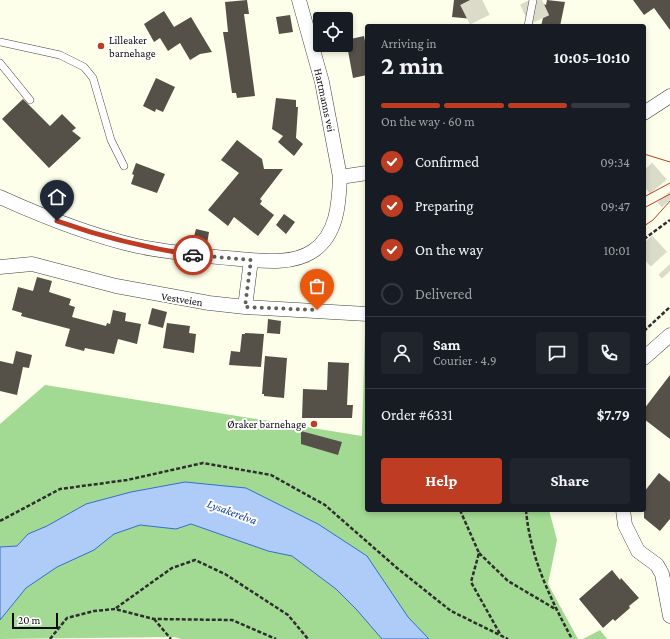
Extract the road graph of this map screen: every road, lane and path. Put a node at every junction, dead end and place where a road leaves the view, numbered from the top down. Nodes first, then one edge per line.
1 (299, 0) edge
2 (533, 0) edge
3 (528, 24) edge
4 (0, 42) edge
5 (0, 63) edge
6 (670, 96) edge
7 (30, 100) dead end
8 (646, 112) edge
9 (124, 166) dead end
10 (365, 173) edge
11 (340, 177) junction
12 (0, 197) edge
13 (670, 220) edge
14 (646, 238) edge
15 (251, 260) junction
16 (0, 267) edge
17 (245, 307) junction
18 (670, 307) edge
19 (365, 314) edge
20 (646, 329) edge
21 (670, 335) edge
22 (646, 356) edge
23 (461, 512) edge
24 (526, 512) edge
25 (623, 512) edge
26 (0, 521) edge
27 (479, 553) junction
28 (115, 609) junction
29 (557, 610) junction
30 (670, 616) edge
31 (154, 619) junction
32 (500, 634) junction
33 (50, 639) edge
34 (171, 639) edge
35 (276, 639) edge
36 (308, 639) edge
37 (508, 639) edge
38 (572, 639) edge

1 - 11 street, Hartmanns vei
2 - 3 lane
4 - 9 lane
5 - 7 lane
6 - 8 street
10 - 11 street
11 - 15 street, Hartmanns vei
12 - 15 street, Hartmanns vei
13 - 14 path
15 - 17 street
16 - 17 street, Vestveien
17 - 19 street, Vestveien
18 - 20 path
21 - 22 street
23 - 27 path
24 - 29 path
25 - 30 street
26 - 32 path
27 - 29 path
27 - 32 path
28 - 31 path
28 - 33 path
28 - 36 path
29 - 38 path
31 - 34 path
31 - 35 path
32 - 37 path

